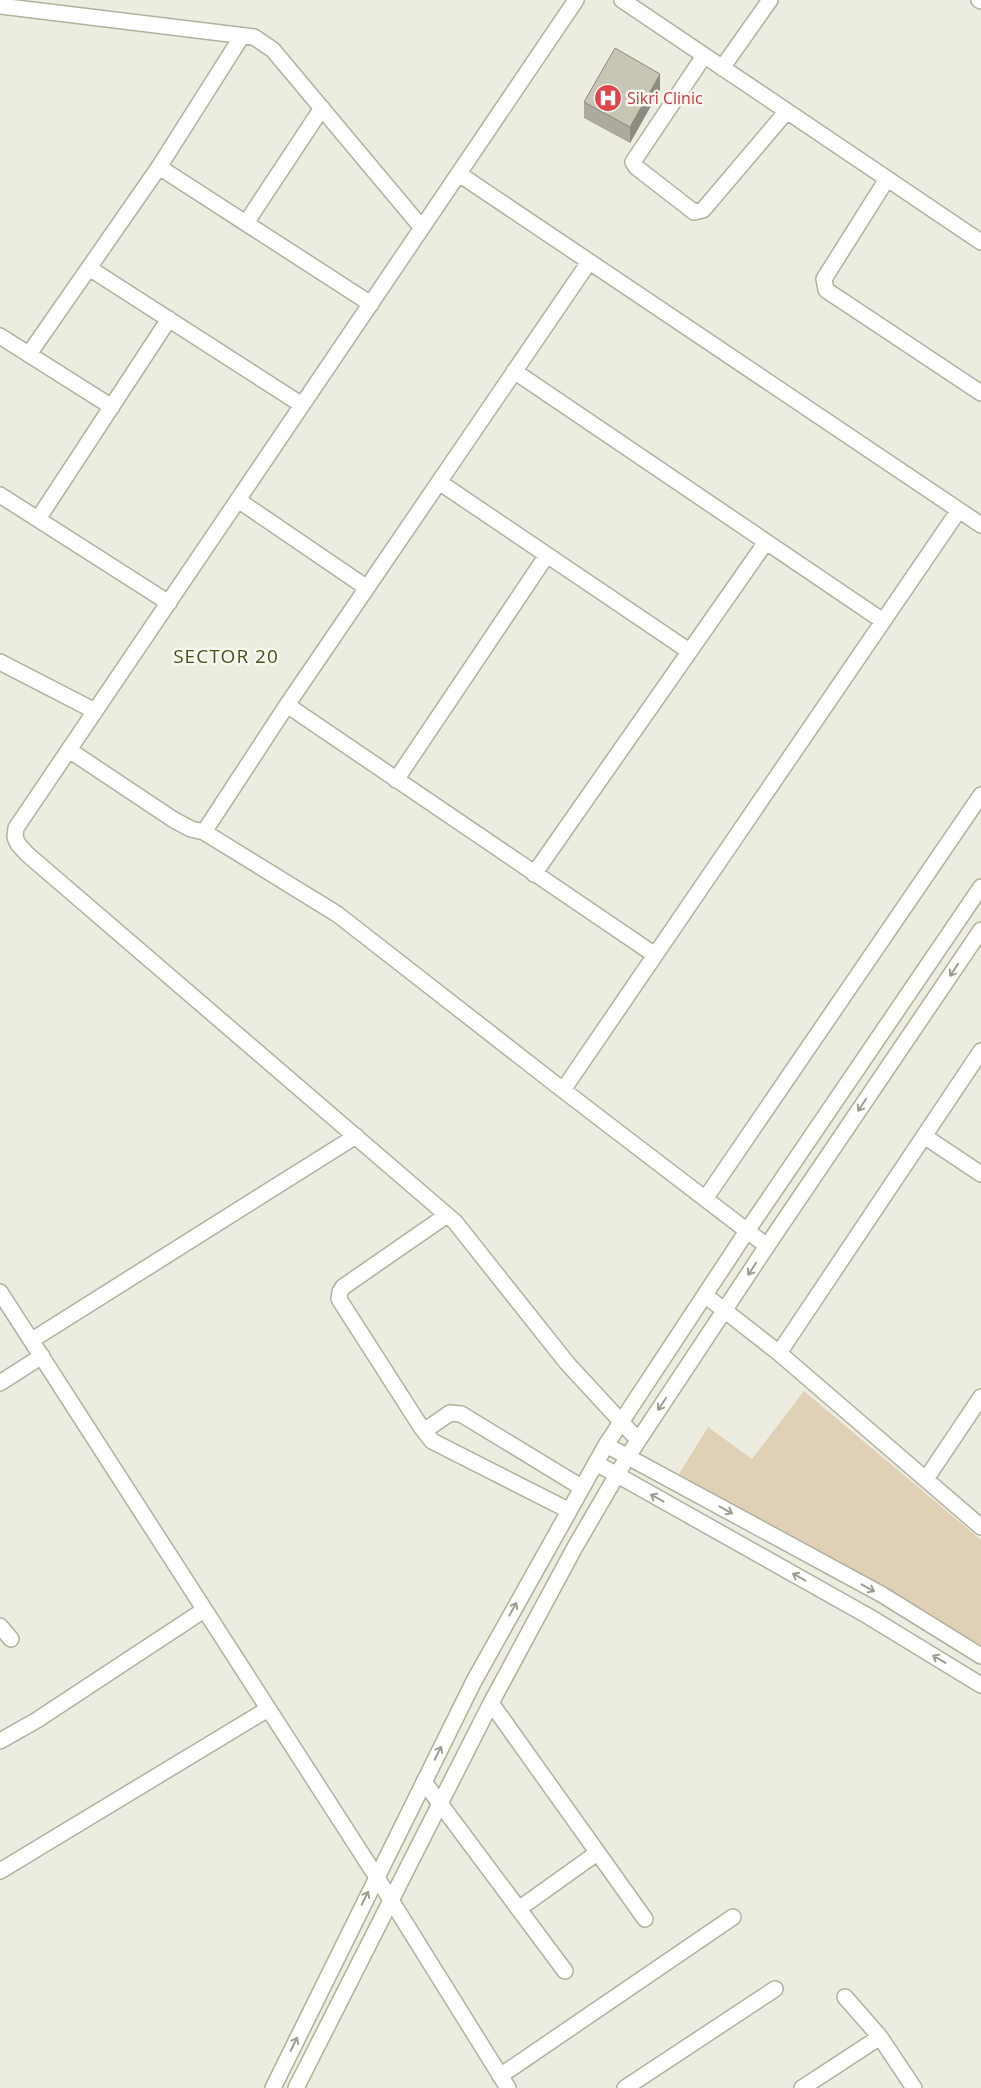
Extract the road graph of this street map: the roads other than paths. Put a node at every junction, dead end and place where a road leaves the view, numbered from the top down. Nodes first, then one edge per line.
1 (576, 0) edge
2 (622, 0) edge
3 (770, 0) edge
4 (0, 6) edge
5 (242, 36) junction
6 (704, 56) junction
7 (722, 68) junction
8 (322, 108) junction
9 (787, 111) junction
10 (160, 167) junction
11 (459, 174) junction
12 (887, 179) junction
13 (246, 223) junction
14 (422, 228) junction
15 (981, 242) edge
16 (589, 262) junction
17 (89, 268) junction
18 (371, 304) junction
19 (169, 319) junction
20 (0, 336) edge
21 (28, 354) junction
22 (514, 371) junction
23 (981, 393) edge
24 (302, 405) junction
25 (112, 407) junction
26 (439, 482) junction
27 (0, 495) edge
28 (238, 500) junction
29 (959, 510) junction
30 (38, 519) junction
31 (981, 525) edge
32 (766, 542) junction
33 (547, 555) junction
34 (367, 588) junction
35 (169, 603) junction
36 (883, 622) junction
37 (689, 651) junction
38 (0, 662) edge
39 (287, 705) junction
40 (96, 711) junction
41 (69, 750) junction
42 (396, 780) junction
43 (981, 795) edge
44 (204, 832) junction
45 (534, 874) junction
46 (981, 887) edge
47 (981, 930) edge
48 (655, 956) junction
49 (981, 1051) edge
50 (562, 1090) junction
51 (356, 1136) junction
52 (924, 1136) junction
53 (981, 1174) edge
54 (705, 1199) junction
55 (447, 1215) junction
56 (747, 1231) junction
57 (767, 1246) junction
58 (0, 1292) edge
59 (706, 1296) junction
60 (725, 1311) junction
61 (32, 1340) junction
62 (779, 1353) junction
63 (42, 1356) junction
64 (0, 1382) edge
65 (981, 1397) edge
66 (621, 1421) junction
67 (424, 1431) junction
68 (638, 1440) junction
69 (606, 1445) junction
70 (628, 1456) junction
71 (596, 1463) junction
72 (616, 1475) junction
73 (926, 1479) junction
74 (581, 1488) junction
75 (568, 1510) junction
76 (981, 1527) edge
77 (204, 1610) junction
78 (0, 1626) edge
79 (11, 1639) dead end
80 (981, 1656) edge
81 (981, 1684) edge
82 (491, 1703) junction
83 (268, 1709) junction
84 (0, 1741) edge
85 (424, 1782) junction
86 (441, 1804) junction
87 (597, 1853) junction
88 (0, 1871) edge
89 (376, 1876) junction
90 (391, 1901) junction
91 (520, 1908) junction
92 (733, 1917) dead end
93 (645, 1919) dead end
94 (565, 1971) dead end
95 (775, 1988) dead end
96 (844, 1996) dead end
97 (880, 2037) junction
98 (504, 2082) edge
99 (273, 2088) edge
100 (296, 2088) edge
101 (625, 2088) edge
102 (802, 2088) edge
103 (914, 2088) edge

1 - 11 street
2 - 6 street
3 - 7 street
4 - 5 street
5 - 8 street
5 - 10 street
6 - 7 street
6 - 9 street
7 - 9 street
8 - 13 street
8 - 14 street
9 - 12 street
10 - 13 street
10 - 17 street
11 - 14 street
11 - 16 street
12 - 15 street
12 - 23 street
13 - 18 street
14 - 18 street
16 - 22 street
16 - 29 street
17 - 19 street
17 - 21 street
18 - 24 street
19 - 24 street
19 - 25 street
20 - 21 street
21 - 25 street
22 - 26 street
22 - 32 street
24 - 28 street
25 - 30 street
26 - 33 street
26 - 34 street
27 - 30 street
28 - 34 street
28 - 35 street
29 - 31 street
29 - 36 street
30 - 35 street
32 - 36 street
32 - 37 street
33 - 37 street
33 - 42 street
34 - 39 street
35 - 40 street
36 - 48 street
37 - 45 street
38 - 40 street
39 - 42 street
39 - 44 street
40 - 41 street
41 - 44 street
41 - 51 street
42 - 45 street
43 - 54 street
44 - 50 street
45 - 48 street
46 - 56 street
47 -> 57 street
48 - 50 street
49 - 52 street
50 - 54 street
51 - 55 street
51 - 61 street
52 - 53 street
52 - 62 street
54 - 56 street
55 - 66 street
55 - 67 street
56 - 57 street
56 - 59 street
57 -> 60 street
58 - 61 street
59 - 60 street
59 - 66 street
60 - 62 street
60 -> 68 street
61 - 63 street
62 - 73 street
63 - 64 street
63 - 77 street
65 - 73 street
66 - 68 street
66 - 69 street
67 - 74 street
67 - 75 street
68 - 70 street
69 - 70 street
69 - 71 street
70 - 72 street
70 -> 80 street
71 - 72 street
71 - 74 street
81 -> 72 street
72 - 82 street
73 - 76 street
74 - 75 street
85 -> 75 street
77 - 83 street
77 - 84 street
78 - 79 street
82 - 86 street
82 - 87 street
83 - 88 street
83 - 89 street
85 - 86 street
85 - 89 street
86 - 90 street
86 - 91 street
87 - 91 street
87 - 93 street
89 - 90 street
99 -> 89 street
90 - 98 street
90 - 100 street
91 - 94 street
92 - 98 street
95 - 101 street
96 - 97 street
97 - 102 street
97 - 103 street

